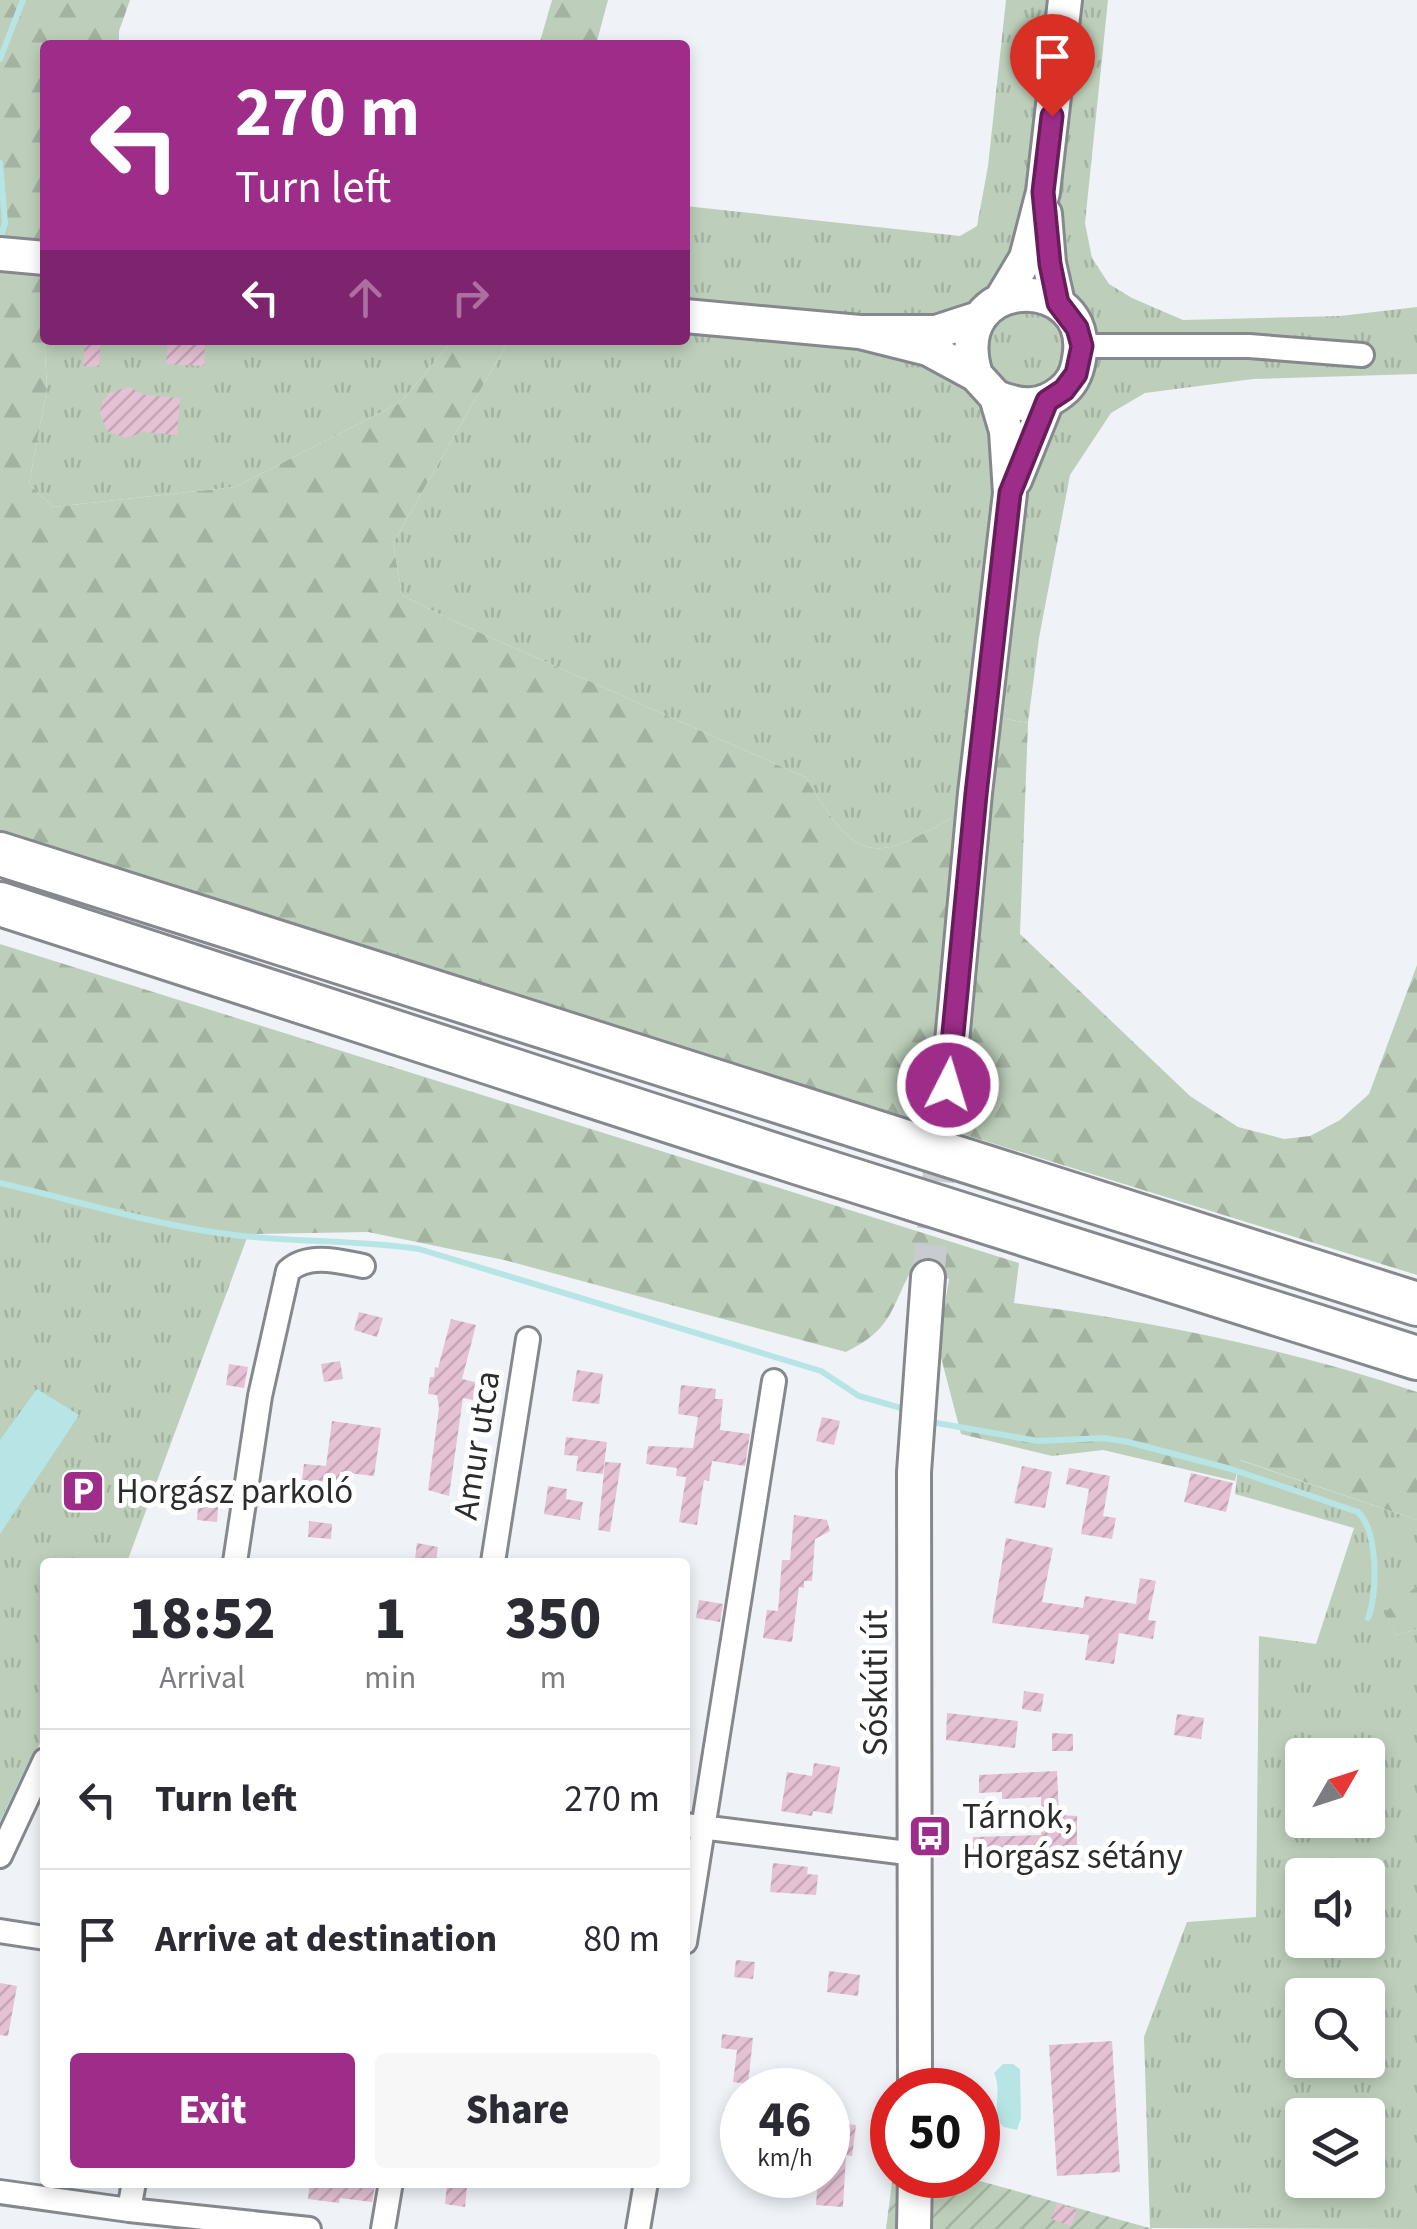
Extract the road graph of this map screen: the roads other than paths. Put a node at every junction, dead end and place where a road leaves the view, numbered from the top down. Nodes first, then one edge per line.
1 (1065, 0) edge
2 (1043, 192) junction
3 (0, 254) edge
4 (40, 258) edge
5 (1058, 303) junction
6 (990, 308) junction
7 (690, 316) edge
8 (860, 332) junction
9 (1082, 346) junction
10 (1362, 355) dead end
11 (986, 386) junction
12 (1047, 401) junction
13 (1010, 493) junction
14 (0, 854) edge
15 (0, 904) edge
16 (948, 1085) tunnel mouth
17 (362, 1266) dead end
18 (928, 1277) tunnel mouth
19 (1417, 1304) edge
20 (528, 1338) dead end
21 (1417, 1358) edge
22 (774, 1381) dead end
23 (236, 1558) edge
24 (493, 1558) edge
25 (40, 1771) edge
26 (694, 1826) edge
27 (915, 1854) junction
28 (0, 1856) edge
29 (690, 1878) edge
30 (0, 1931) edge
31 (40, 1937) edge
32 (916, 2068) edge
33 (133, 2188) edge
34 (389, 2188) edge
35 (645, 2188) edge
36 (0, 2192) edge
37 (914, 2198) edge
38 (129, 2210) junction
39 (309, 2229) edge
40 (383, 2229) edge
41 (638, 2229) edge
42 (914, 2229) edge

1 - 2 main road
2 - 5 main road
2 - 6 main road
3 - 4 main road
5 - 6 main road
5 - 9 main road
6 - 8 main road
6 - 11 main road
7 - 8 main road
8 - 11 main road
9 - 10 street
9 - 12 main road
11 - 12 main road
11 - 13 main road
12 - 13 main road
13 - 16 main road
14 - 19 highway
15 - 21 highway
17 - 23 street
18 - 27 main road, Sóskúti út
20 - 24 street, Amur utca
22 - 26 street
25 - 28 street
26 - 27 street
26 - 29 street
27 - 32 main road, Sóskúti út
30 - 31 street
33 - 38 street
34 - 40 street
35 - 41 street
36 - 38 street
37 - 42 main road
38 - 39 street

